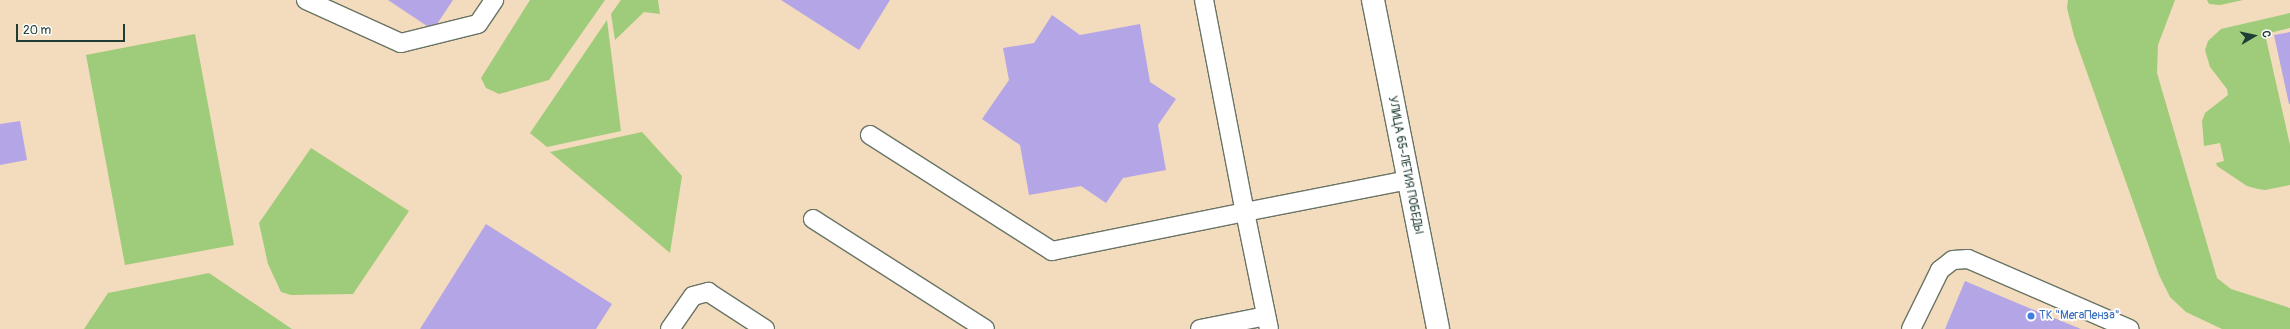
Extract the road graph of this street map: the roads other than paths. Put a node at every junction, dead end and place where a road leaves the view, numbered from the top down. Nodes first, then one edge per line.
1 (306, 0) edge
2 (494, 0) edge
3 (1204, 0) edge
4 (1374, 0) edge
5 (870, 135) dead end
6 (1408, 180) junction
7 (1245, 212) junction
8 (813, 219) dead end
9 (1268, 322) edge
10 (670, 329) edge
11 (765, 329) edge
12 (985, 329) edge
13 (1200, 329) edge
14 (1438, 329) edge
15 (1911, 329) edge
16 (2130, 329) edge

1 - 2 lane
3 - 7 lane
4 - 6 main road, УЛИЦА 65-ЛЕТИЯ ПОБЕДЫ
5 - 7 lane
6 - 7 lane
6 - 14 main road, УЛИЦА 65-ЛЕТИЯ ПОБЕДЫ
7 - 9 lane
8 - 12 lane
9 - 13 lane
10 - 11 lane
15 - 16 lane

